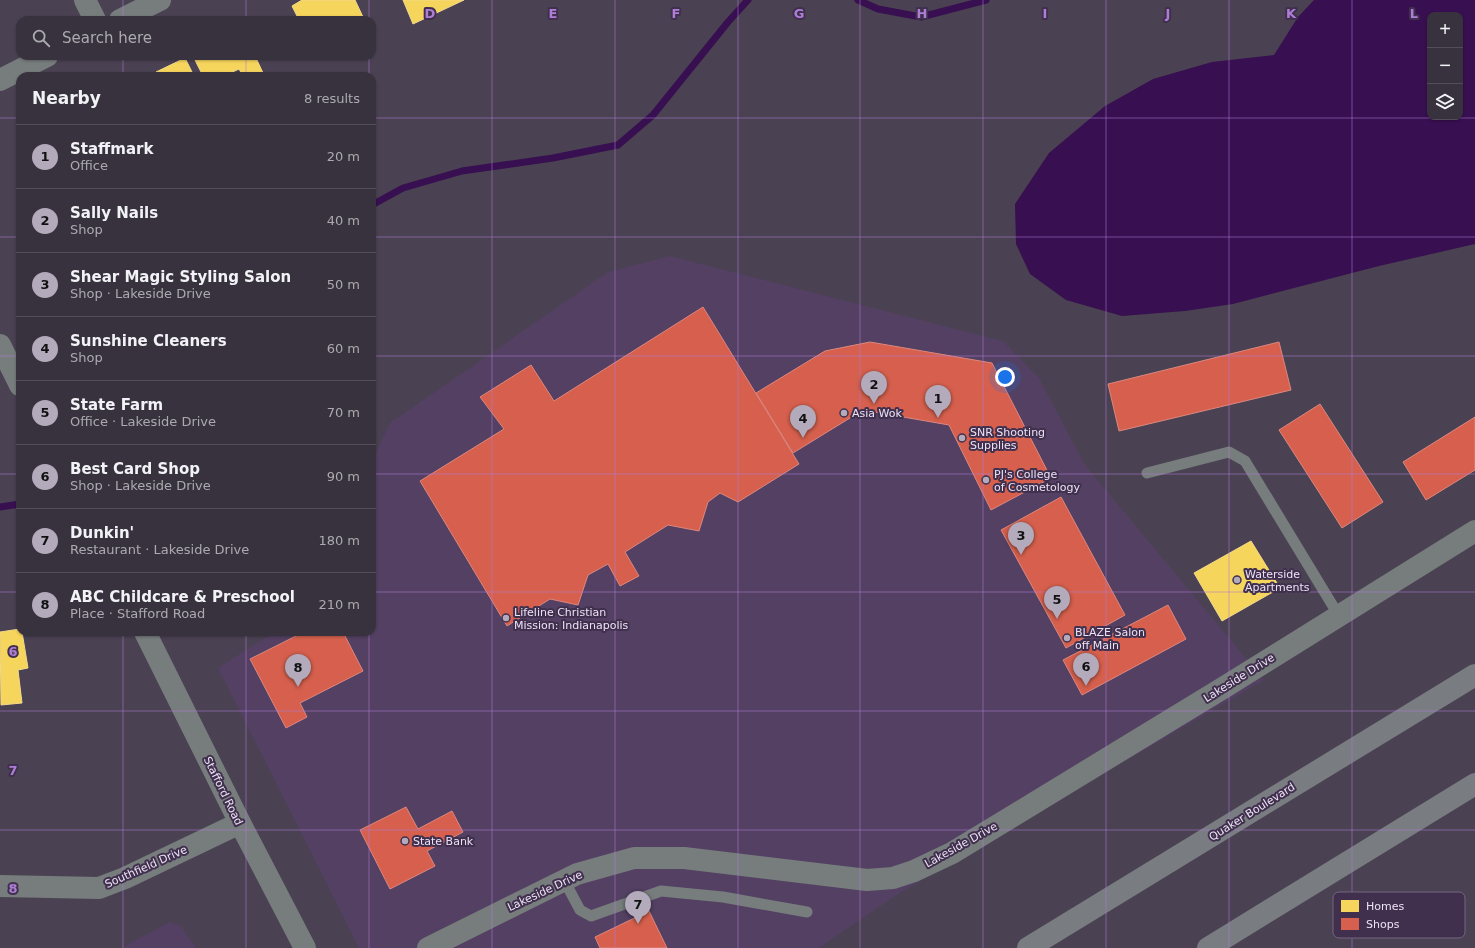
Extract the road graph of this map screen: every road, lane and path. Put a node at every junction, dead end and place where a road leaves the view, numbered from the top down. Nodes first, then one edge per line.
1 (85, 0) edge
2 (160, 0) edge
3 (93, 16) edge
4 (128, 16) edge
5 (39, 60) edge
6 (0, 80) edge
7 (0, 346) edge
8 (16, 377) edge
9 (1147, 473) dead end
10 (1475, 531) edge
11 (1339, 616) junction
12 (146, 636) edge
13 (1475, 675) edge
14 (1475, 784) edge
15 (240, 823) junction
16 (564, 880) junction
17 (0, 886) edge
18 (808, 912) dead end
19 (305, 948) edge
20 (428, 948) edge
21 (1028, 948) edge
22 (1208, 948) edge

1 - 3 street
2 - 4 street
5 - 6 street
7 - 8 street
9 - 11 lane
10 - 11 street, Lakeside Drive
11 - 16 street, Lakeside Drive
12 - 15 street, Stafford Road
13 - 21 main road, Quaker Boulevard
14 - 22 main road
15 - 17 street, Southfield Drive
15 - 19 street, Stafford Road
16 - 18 lane
16 - 20 street, Lakeside Drive

